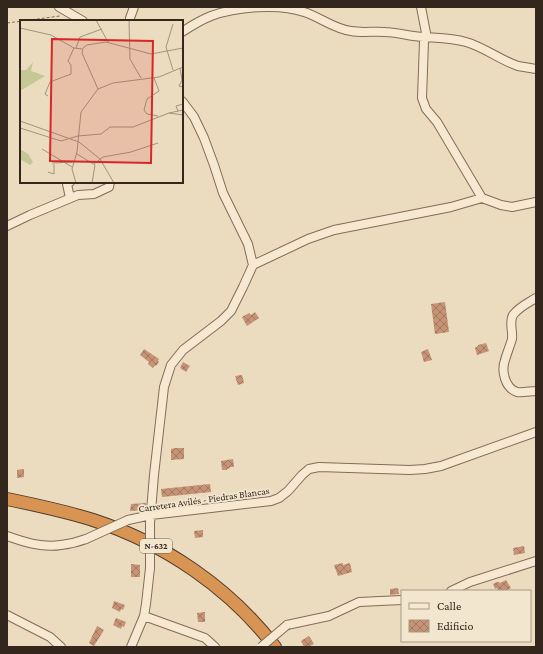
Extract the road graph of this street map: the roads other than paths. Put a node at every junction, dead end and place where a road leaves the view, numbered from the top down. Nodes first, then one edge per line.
1 (59, 7) edge
2 (134, 7) edge
3 (276, 7) edge
4 (421, 7) edge
5 (302, 9) edge
6 (81, 20) edge
7 (130, 20) edge
8 (183, 31) edge
9 (424, 37) junction
10 (536, 69) edge
11 (183, 102) edge
12 (68, 183) edge
13 (110, 183) edge
14 (70, 198) junction
15 (482, 198) junction
16 (536, 202) edge
17 (7, 226) edge
18 (253, 265) junction
19 (536, 298) edge
20 (536, 391) edge
21 (536, 432) edge
22 (7, 499) edge
23 (150, 519) junction
24 (7, 536) edge
25 (536, 561) edge
26 (454, 590) edge
27 (401, 600) edge
28 (7, 615) edge
29 (144, 616) junction
30 (61, 647) edge
31 (131, 647) edge
32 (215, 647) edge
33 (261, 647) edge
34 (275, 647) edge

1 - 6 street
2 - 7 street
3 - 5 street
3 - 8 street
4 - 9 street
5 - 9 street
9 - 10 street
9 - 15 street
11 - 18 street
12 - 14 street
13 - 14 street
14 - 17 street
15 - 16 street
15 - 18 street
18 - 23 street
19 - 20 street
21 - 23 street, Carretera Avilés - Piedras Blancas
22 - 34 highway, N-632
23 - 24 street, Carretera Avilés - Piedras Blancas, bridge
23 - 29 street, bridge
25 - 26 street
27 - 33 street, bridge
28 - 30 street
29 - 31 street
29 - 32 street

